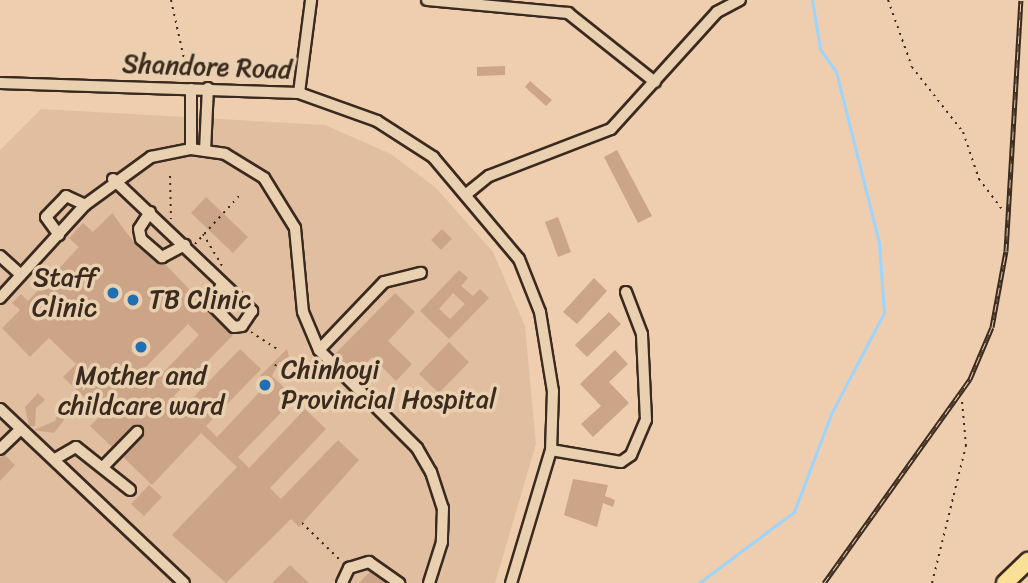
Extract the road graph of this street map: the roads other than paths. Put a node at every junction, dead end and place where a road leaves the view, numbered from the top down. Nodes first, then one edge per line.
1 (311, 0) edge
2 (427, 0) edge
3 (740, 0) edge
4 (654, 82) junction
5 (0, 83) edge
6 (208, 88) junction
7 (191, 89) junction
8 (299, 93) junction
9 (191, 149) junction
10 (205, 151) junction
11 (113, 179) junction
12 (469, 192) junction
13 (85, 205) junction
14 (150, 212) junction
15 (59, 235) junction
16 (189, 242) junction
17 (0, 256) edge
18 (421, 273) dead end
19 (22, 275) junction
20 (222, 284) junction
21 (626, 292) dead end
22 (0, 299) edge
23 (319, 350) junction
24 (0, 409) edge
25 (20, 430) junction
26 (137, 432) dead end
27 (0, 449) edge
28 (551, 450) junction
29 (55, 459) junction
30 (103, 467) junction
31 (130, 490) dead end
32 (1028, 561) edge
33 (184, 583) edge
34 (342, 583) edge
35 (399, 583) edge
36 (429, 583) edge
37 (511, 583) edge
38 (1006, 583) edge

1 - 8 street
2 - 4 street
3 - 4 street
4 - 12 street
5 - 7 street, Shandore Road
6 - 7 street, Shandore Road
6 - 8 street, Shandore Road
6 - 10 street
7 - 9 street
8 - 12 street, Shandore Road
9 - 10 street
9 - 11 street
10 - 23 street
11 - 13 street
11 - 14 street
12 - 28 street, Shandore Road
13 - 15 street
13 - 15 street
14 - 16 street
14 - 16 street
15 - 19 street
16 - 20 street
17 - 19 street
18 - 23 street
19 - 22 street
20 - 20 street
21 - 28 street
23 - 36 street
24 - 25 street
25 - 27 street
25 - 29 street
26 - 30 street
28 - 37 street, Shandore Road
29 - 30 street
29 - 33 street
30 - 31 street
32 - 38 highway
34 - 35 street

